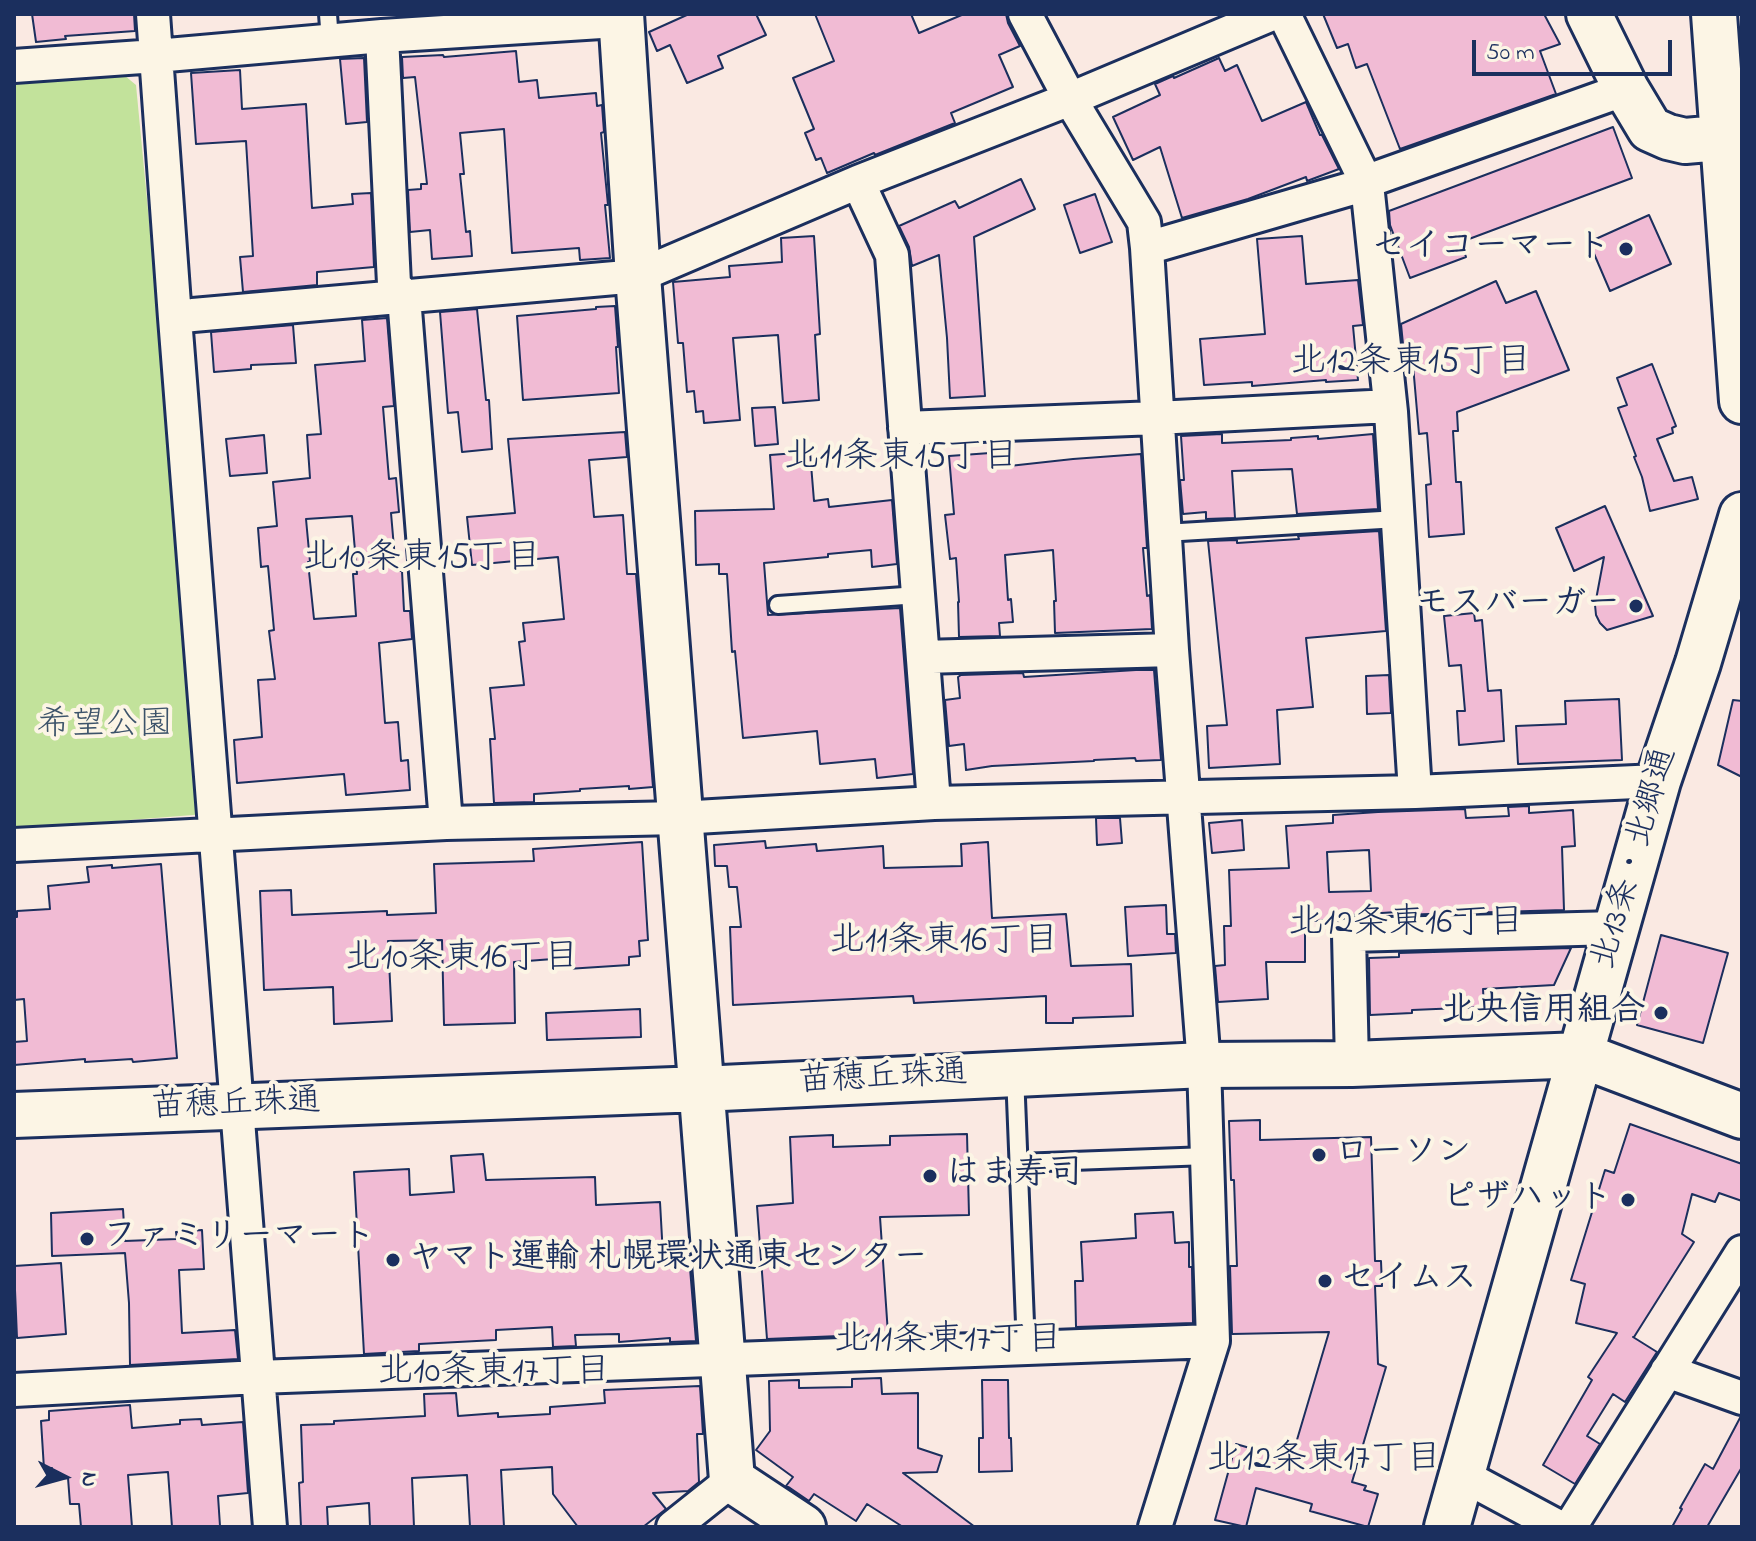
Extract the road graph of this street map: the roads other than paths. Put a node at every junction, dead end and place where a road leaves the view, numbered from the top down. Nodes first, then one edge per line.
1 (153, 14) edge
2 (621, 14) edge
3 (1025, 14) edge
4 (1272, 14) edge
5 (1284, 14) edge
6 (1589, 14) edge
7 (1714, 14) edge
8 (329, 28) edge
9 (382, 36) junction
10 (156, 56) junction
11 (14, 66) edge
12 (1626, 89) junction
13 (1070, 99) junction
14 (1732, 137) edge
15 (858, 182) junction
16 (1367, 184) junction
17 (1147, 248) junction
18 (638, 276) junction
19 (404, 297) junction
20 (175, 318) junction
21 (1742, 401) edge
22 (1390, 406) junction
23 (1156, 418) junction
24 (905, 428) junction
25 (1742, 515) edge
26 (1398, 519) junction
27 (1164, 533) junction
28 (918, 595) junction
29 (778, 605) dead end
30 (1172, 650) junction
31 (923, 657) junction
32 (1658, 781) junction
33 (1415, 792) junction
34 (1183, 797) junction
35 (934, 803) junction
36 (679, 818) junction
37 (446, 823) junction
38 (216, 835) junction
39 (14, 845) edge
40 (1616, 928) junction
41 (1581, 1055) junction
42 (1352, 1064) junction
43 (1204, 1065) junction
44 (1015, 1073) junction
45 (701, 1089) junction
46 (237, 1107) junction
47 (14, 1115) edge
48 (1742, 1116) edge
49 (1208, 1156) junction
50 (1018, 1163) junction
51 (1742, 1252) edge
52 (1213, 1341) junction
53 (1026, 1348) junction
54 (722, 1359) junction
55 (1667, 1371) junction
56 (258, 1377) junction
57 (14, 1390) edge
58 (1742, 1398) edge
59 (1462, 1475) junction
60 (732, 1480) junction
61 (270, 1527) edge
62 (673, 1527) edge
63 (803, 1527) edge
64 (1155, 1527) edge
65 (1447, 1527) edge
66 (1559, 1527) edge
67 (1570, 1527) edge

1 - 10 street
2 - 9 street
2 - 18 street
3 - 13 street
4 - 13 street
5 - 16 street
6 - 12 street
7 - 14 street
8 - 9 street
8 - 10 street
9 - 19 street
10 - 11 street
10 - 20 street
12 - 14 street
12 - 16 street
13 - 15 street
13 - 17 street
14 - 21 street
15 - 18 street
15 - 24 street
16 - 17 street
16 - 22 street
17 - 23 street
18 - 19 street
18 - 36 street
19 - 20 street
19 - 37 street
20 - 38 street
22 - 23 street
22 - 26 street
23 - 24 street
23 - 27 street
24 - 28 street
25 - 32 street, 北13条・北郷通
26 - 27 lane
26 - 33 street
27 - 30 street
28 - 29 lane
28 - 31 street
30 - 31 street
30 - 34 street
31 - 35 street
32 - 33 street
32 - 40 street, 北13条・北郷通
33 - 34 street
34 - 35 street
34 - 43 street
35 - 36 street
36 - 37 street
36 - 45 street
37 - 38 street
38 - 39 street
38 - 46 street
40 - 41 street, 北13条・北郷通
40 - 42 street
41 - 42 street, 苗穂丘珠通
41 - 48 street, 苗穂丘珠通
41 - 59 street, 北13条・北郷通
42 - 43 street, 苗穂丘珠通
43 - 44 street, 苗穂丘珠通
43 - 49 street
44 - 45 street, 苗穂丘珠通
44 - 50 lane
45 - 46 street, 苗穂丘珠通
45 - 54 street
46 - 47 street, 苗穂丘珠通
46 - 56 street
49 - 50 lane
49 - 52 street
50 - 53 lane
51 - 55 street
52 - 53 street
52 - 64 street
53 - 54 street
54 - 56 street
54 - 60 street
55 - 58 street
55 - 67 street
56 - 57 street
56 - 61 street
59 - 65 street, 北13条・北郷通
59 - 66 street
60 - 62 street
60 - 63 street

